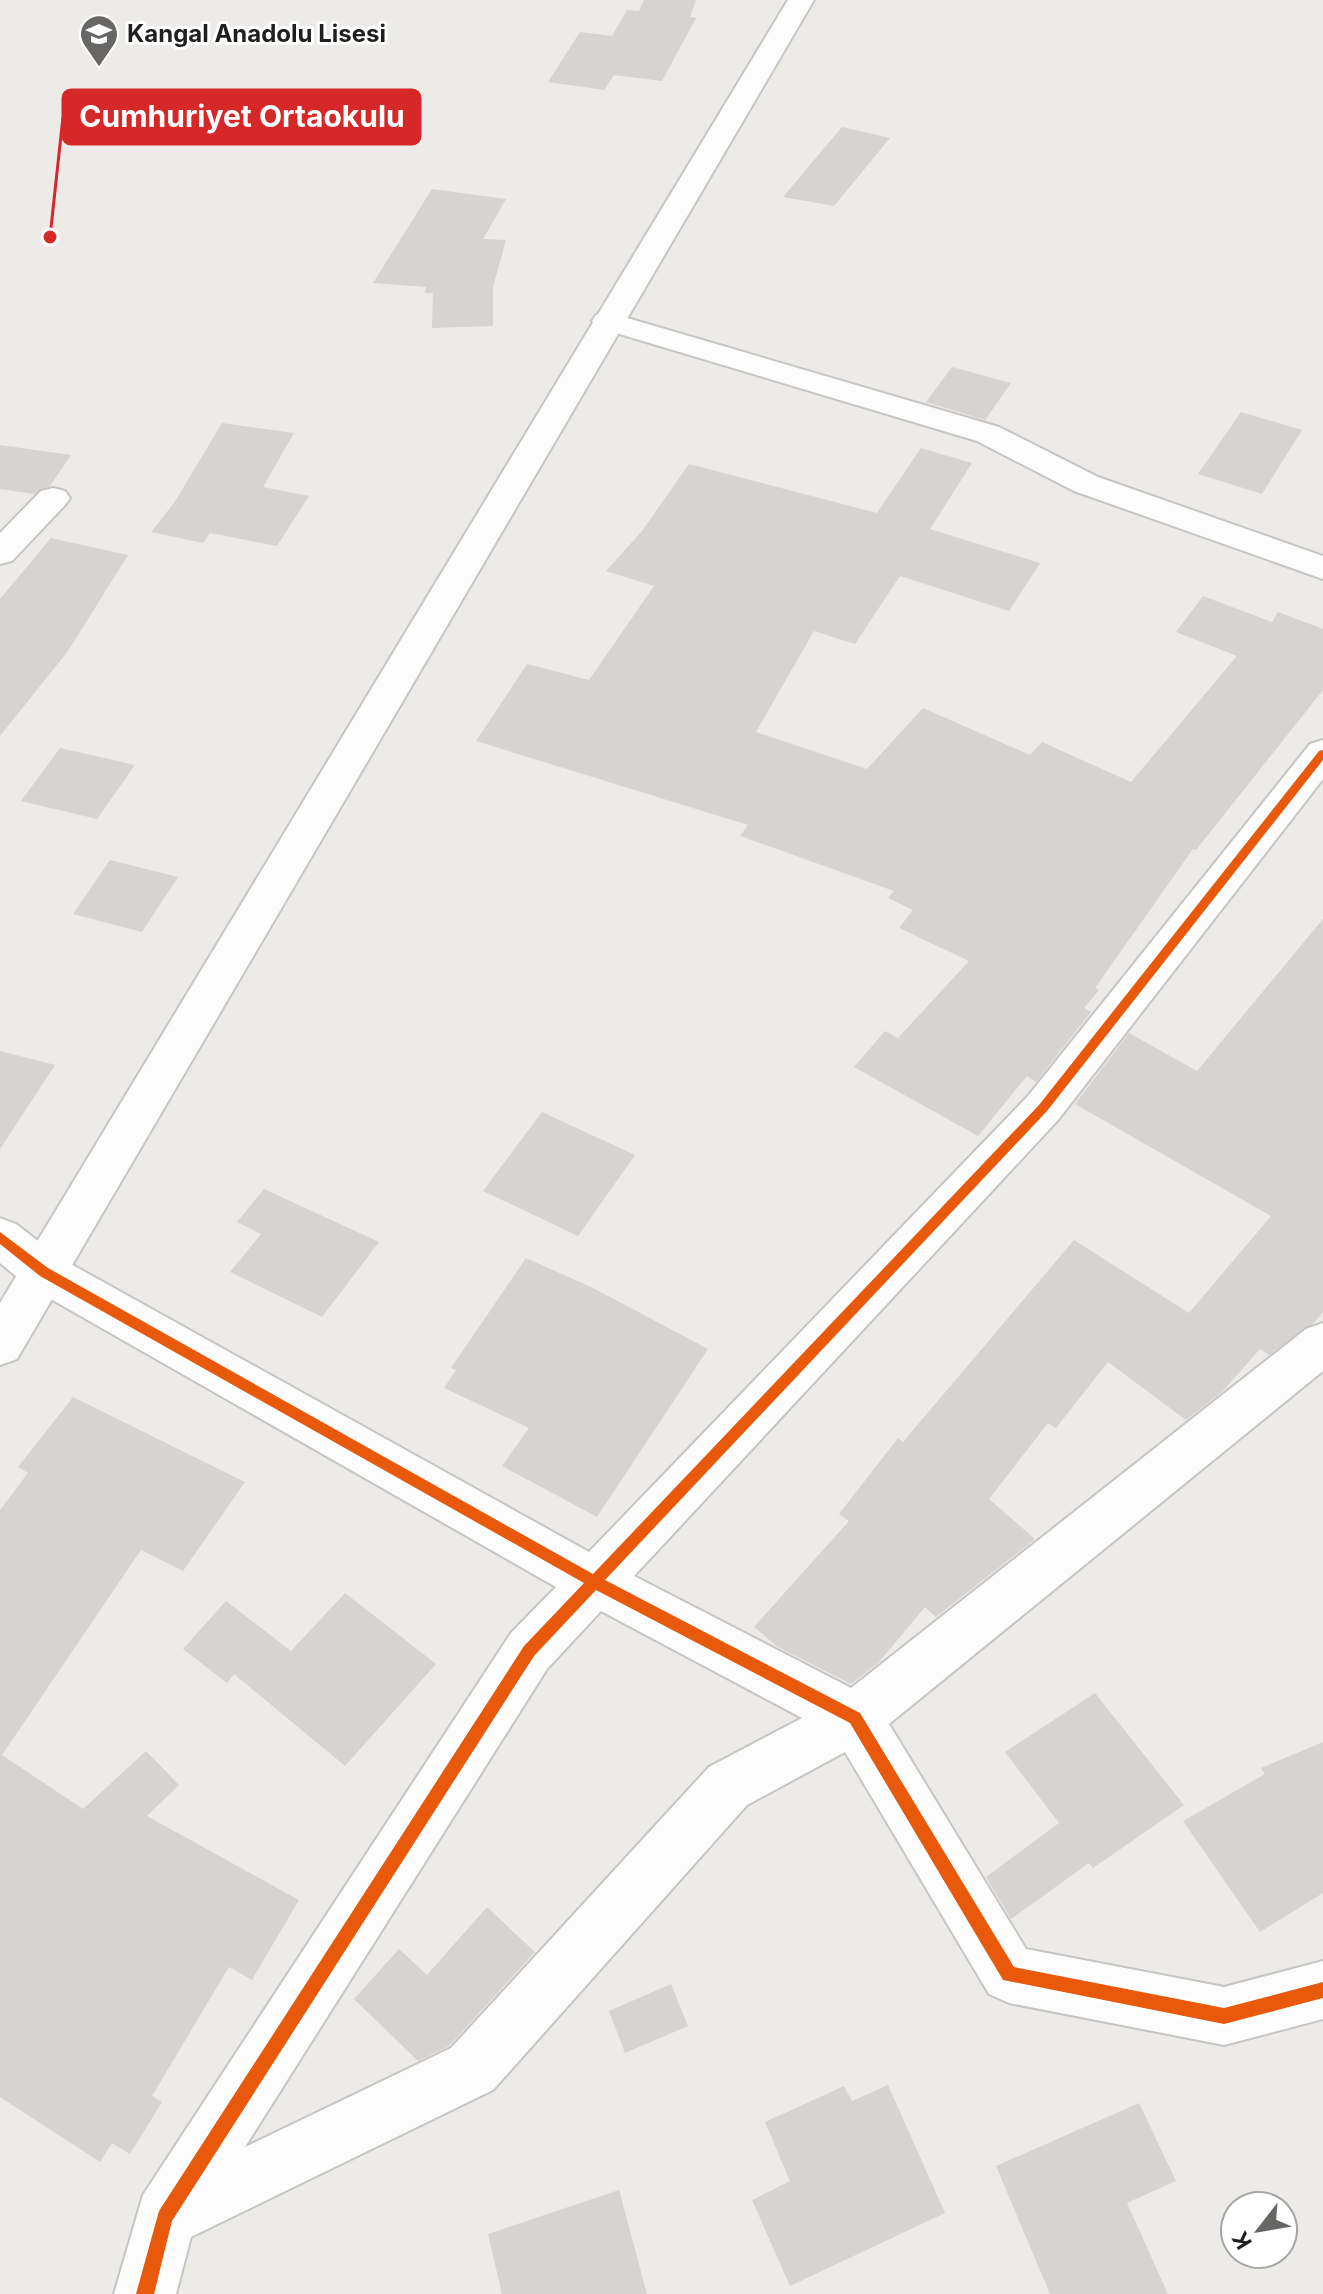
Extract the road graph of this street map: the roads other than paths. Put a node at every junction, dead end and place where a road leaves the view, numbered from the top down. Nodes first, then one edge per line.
1 (801, 0) edge
2 (607, 321) junction
3 (53, 498) dead end
4 (0, 553) edge
5 (1323, 568) edge
6 (1323, 753) edge
7 (0, 1237) edge
8 (44, 1272) junction
9 (1323, 1343) edge
10 (0, 1345) edge
11 (593, 1581) junction
12 (855, 1718) junction
13 (1323, 1990) edge
14 (165, 2217) junction
15 (145, 2294) edge

1 - 2 street
2 - 5 street
2 - 8 street
3 - 4 street
6 - 11 street
7 - 8 street
8 - 10 street
8 - 11 street
9 - 12 street
11 - 12 street
11 - 14 street
12 - 13 street
12 - 14 street
14 - 15 street

